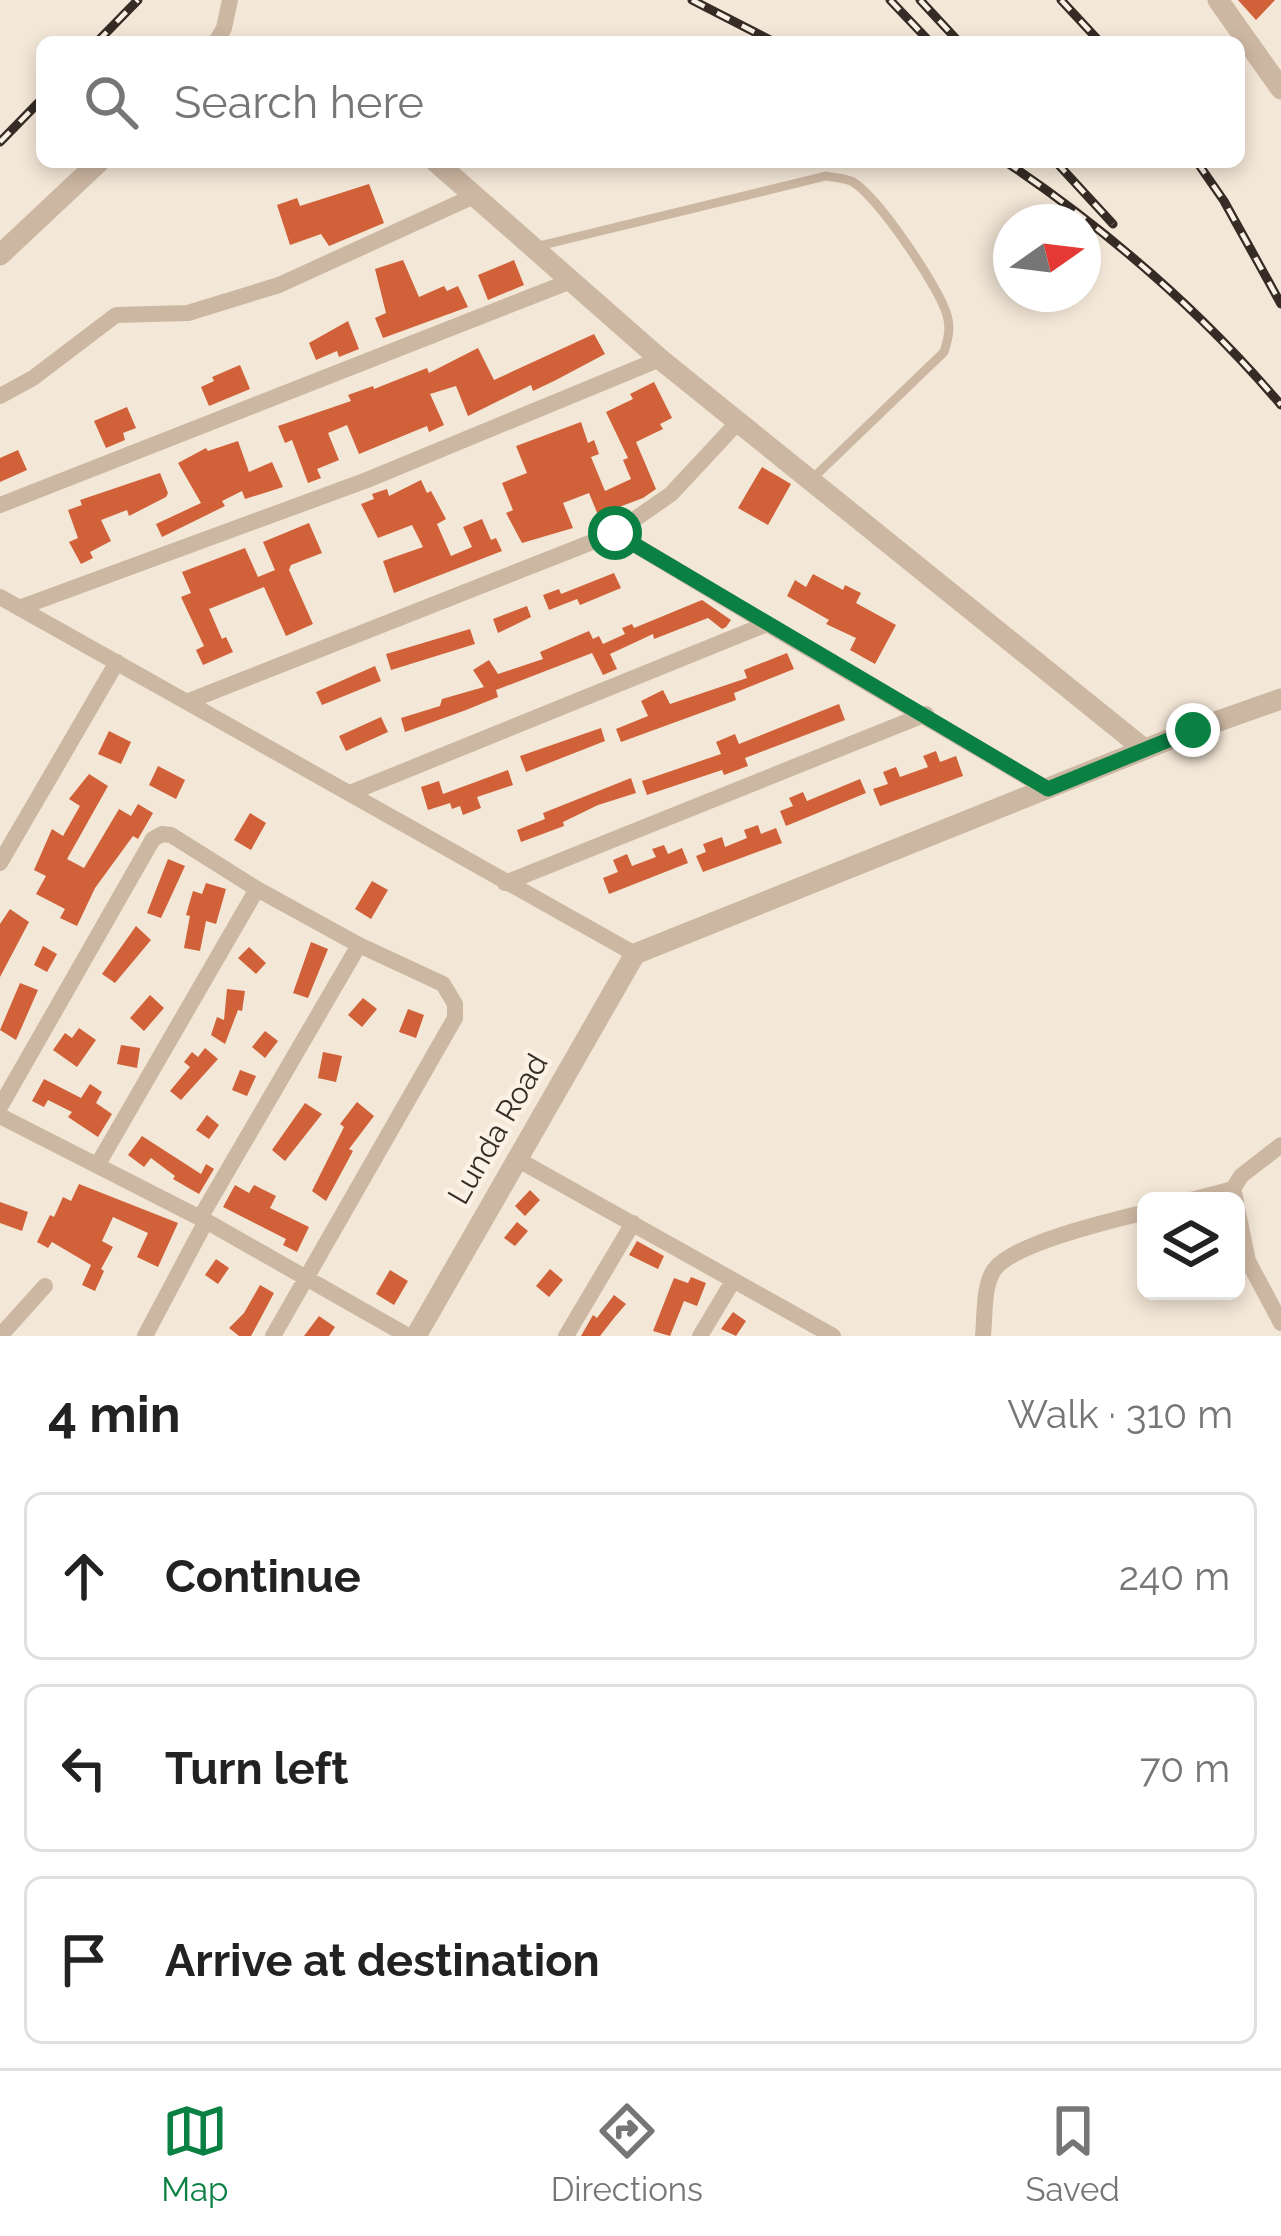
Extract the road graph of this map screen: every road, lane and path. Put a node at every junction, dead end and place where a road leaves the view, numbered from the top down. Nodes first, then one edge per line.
1 (230, 0) edge
2 (1218, 0) edge
3 (219, 36) edge
4 (1243, 36) edge
5 (1245, 38) edge
6 (1281, 89) edge
7 (93, 168) edge
8 (443, 168) edge
9 (474, 196) junction
10 (534, 248) junction
11 (0, 255) edge
12 (571, 281) junction
13 (660, 359) junction
14 (0, 396) edge
15 (739, 421) junction
16 (812, 479) junction
17 (0, 505) edge
18 (615, 533) junction
19 (0, 597) edge
20 (19, 608) junction
21 (767, 624) junction
22 (117, 662) junction
23 (1281, 699) edge
24 (189, 701) junction
25 (926, 714) junction
26 (1144, 749) junction
27 (1048, 789) junction
28 (350, 793) junction
29 (0, 863) edge
30 (505, 883) junction
31 (256, 890) junction
32 (358, 945) junction
33 (635, 954) junction
34 (0, 1107) edge
35 (0, 1116) edge
36 (1281, 1145) edge
37 (515, 1158) junction
38 (98, 1164) junction
39 (1237, 1192) edge
40 (1137, 1214) edge
41 (202, 1220) junction
42 (633, 1223) junction
43 (1245, 1246) edge
44 (305, 1277) junction
45 (733, 1281) junction
46 (45, 1286) dead end
47 (1281, 1323) edge
48 (0, 1336) edge
49 (145, 1336) edge
50 (273, 1336) edge
51 (412, 1336) edge
52 (566, 1336) edge
53 (700, 1336) edge
54 (833, 1336) edge
55 (983, 1336) edge

1 - 3 street
2 - 4 street
5 - 6 street
7 - 11 street
8 - 9 street
9 - 10 street
9 - 14 street
10 - 12 street
10 - 16 lane
12 - 13 street
12 - 17 street
13 - 15 street
13 - 20 street
15 - 16 street
15 - 18 street
16 - 26 street
18 - 21 street
18 - 24 street
19 - 20 street
20 - 22 street
21 - 25 street
21 - 28 street
22 - 24 street
22 - 29 street
23 - 26 street
24 - 28 street
25 - 27 street
25 - 30 street
26 - 27 street
27 - 33 street
28 - 30 street
30 - 33 street
31 - 32 street
31 - 34 street
31 - 38 street
32 - 41 street
32 - 44 street
33 - 37 street, Lunda Road
35 - 38 street
36 - 39 street
37 - 42 street
37 - 51 street, Lunda Road
38 - 41 street
40 - 55 street
41 - 44 street
41 - 49 street
42 - 45 street
42 - 52 street
43 - 47 street
44 - 50 street
44 - 51 street
45 - 53 street
45 - 54 street
46 - 48 street

